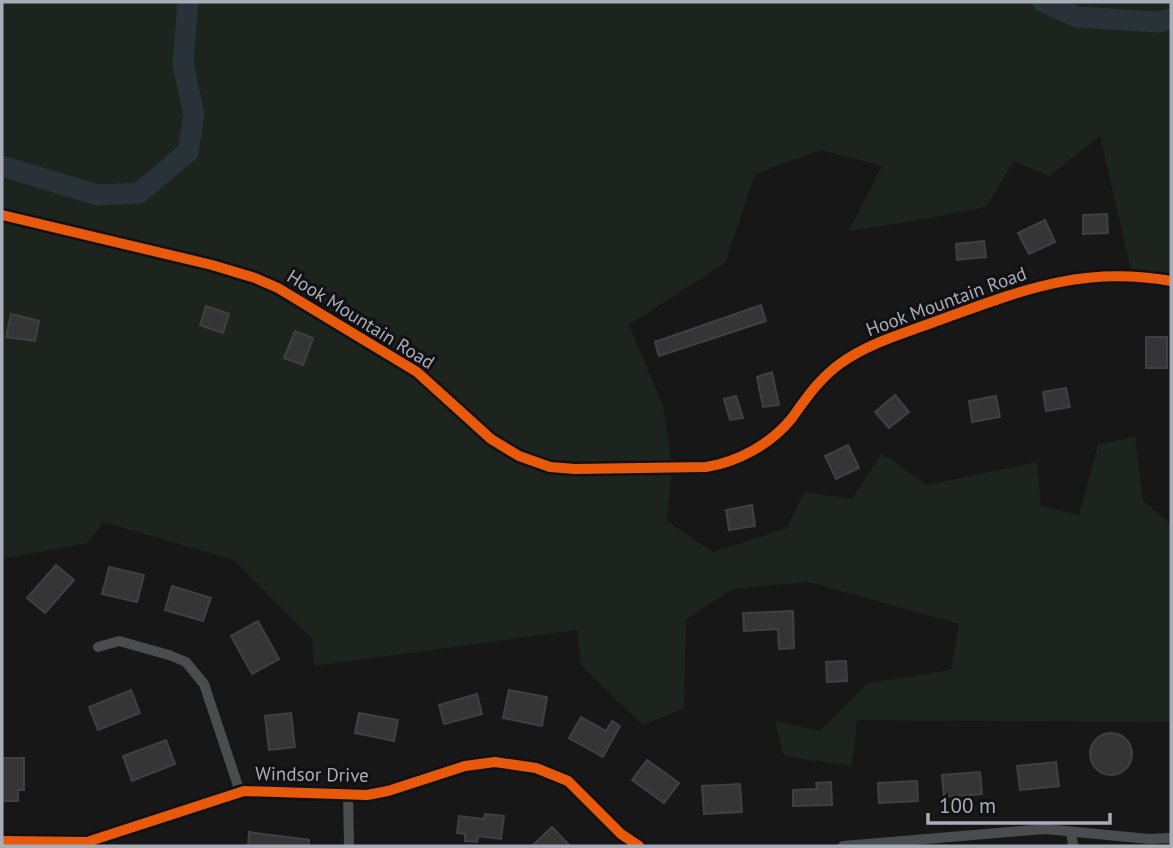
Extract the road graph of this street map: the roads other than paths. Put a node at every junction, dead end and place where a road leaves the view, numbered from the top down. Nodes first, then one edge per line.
1 (2, 215) edge
2 (1171, 281) edge
3 (98, 647) dead end
4 (240, 792) junction
5 (348, 794) junction
6 (1072, 832) junction
7 (1171, 838) edge
8 (2, 841) edge
9 (349, 846) edge
10 (636, 846) edge
11 (843, 846) edge
12 (1073, 846) edge

1 - 2 street, Hook Mountain Road
3 - 4 street
4 - 5 street, Windsor Drive
4 - 8 street, Windsor Drive
5 - 9 street
5 - 10 street, Windsor Drive
6 - 7 street
6 - 11 street
6 - 12 street

